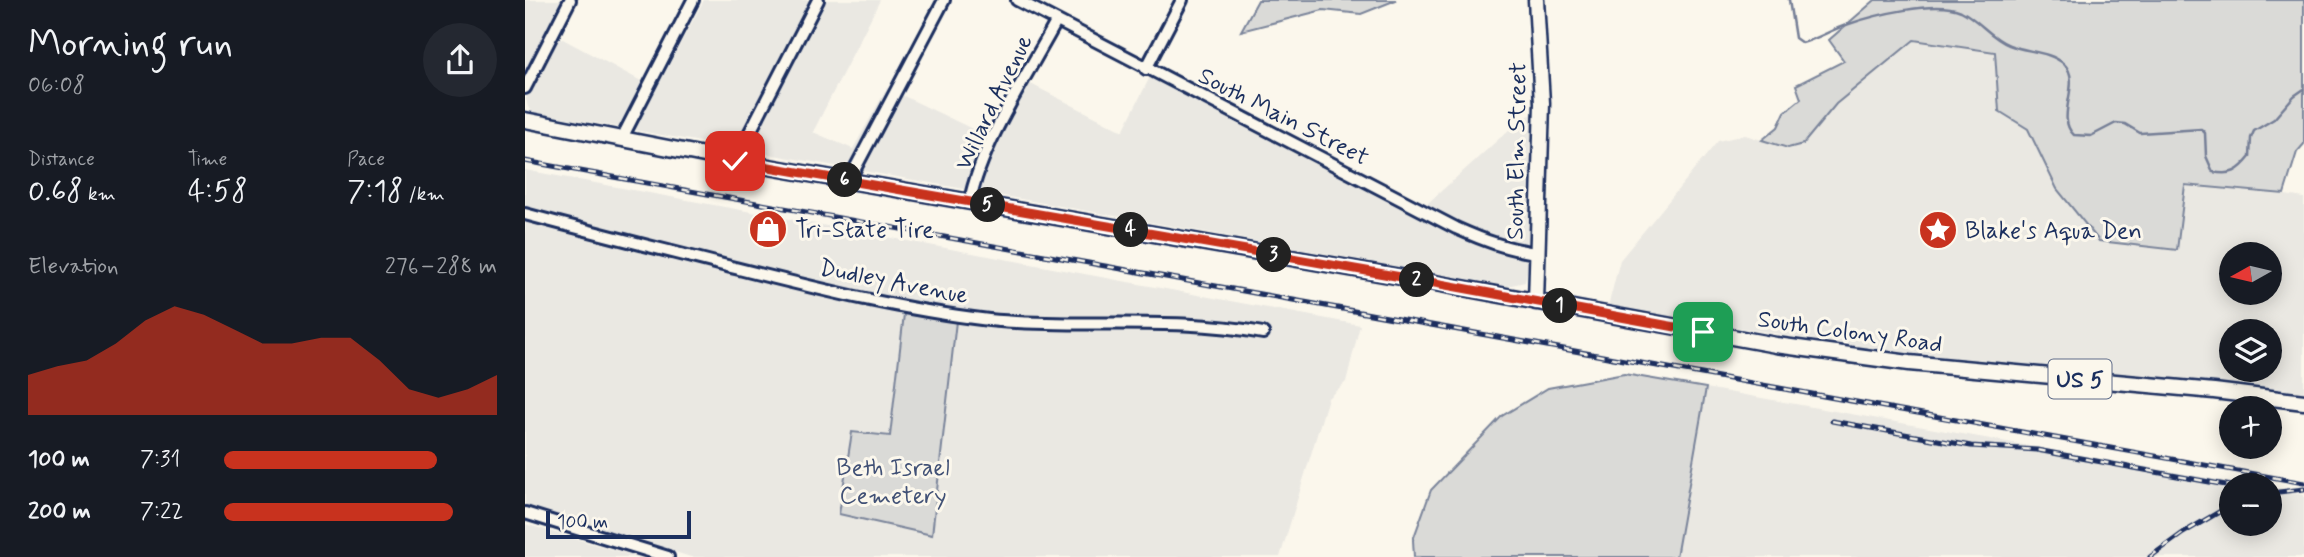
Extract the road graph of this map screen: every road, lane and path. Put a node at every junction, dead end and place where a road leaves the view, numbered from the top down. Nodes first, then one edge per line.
1 (571, 0) edge
2 (693, 0) edge
3 (818, 0) edge
4 (944, 0) edge
5 (1017, 0) edge
6 (1182, 0) edge
7 (1536, 0) edge
8 (1034, 4) edge
9 (1056, 22) junction
10 (1146, 69) junction
11 (525, 88) edge
12 (525, 120) edge
13 (621, 140) junction
14 (735, 161) junction
15 (849, 180) junction
16 (970, 201) junction
17 (525, 214) edge
18 (1538, 253) junction
19 (1536, 302) junction
20 (1263, 333) dead end
21 (2304, 402) edge
22 (525, 513) edge
23 (668, 557) edge

1 - 11 street
2 - 13 street
3 - 14 street
4 - 15 street
5 - 8 street, South Main Street
6 - 10 street
7 - 18 main road, South Elm Street
8 - 9 street, South Main Street
9 - 10 street, South Main Street
9 - 16 street, Willard Avenue
10 - 18 street, South Main Street
12 - 13 main road, South Colony Road / US 5
13 - 14 main road, South Colony Road / US 5
14 - 15 main road, South Colony Road / US 5
15 - 16 main road, South Colony Road / US 5
16 - 19 main road, South Colony Road / US 5
17 - 20 street, Dudley Avenue
18 - 19 main road, South Elm Street
19 - 21 main road, South Colony Road / US 5
22 - 23 street

